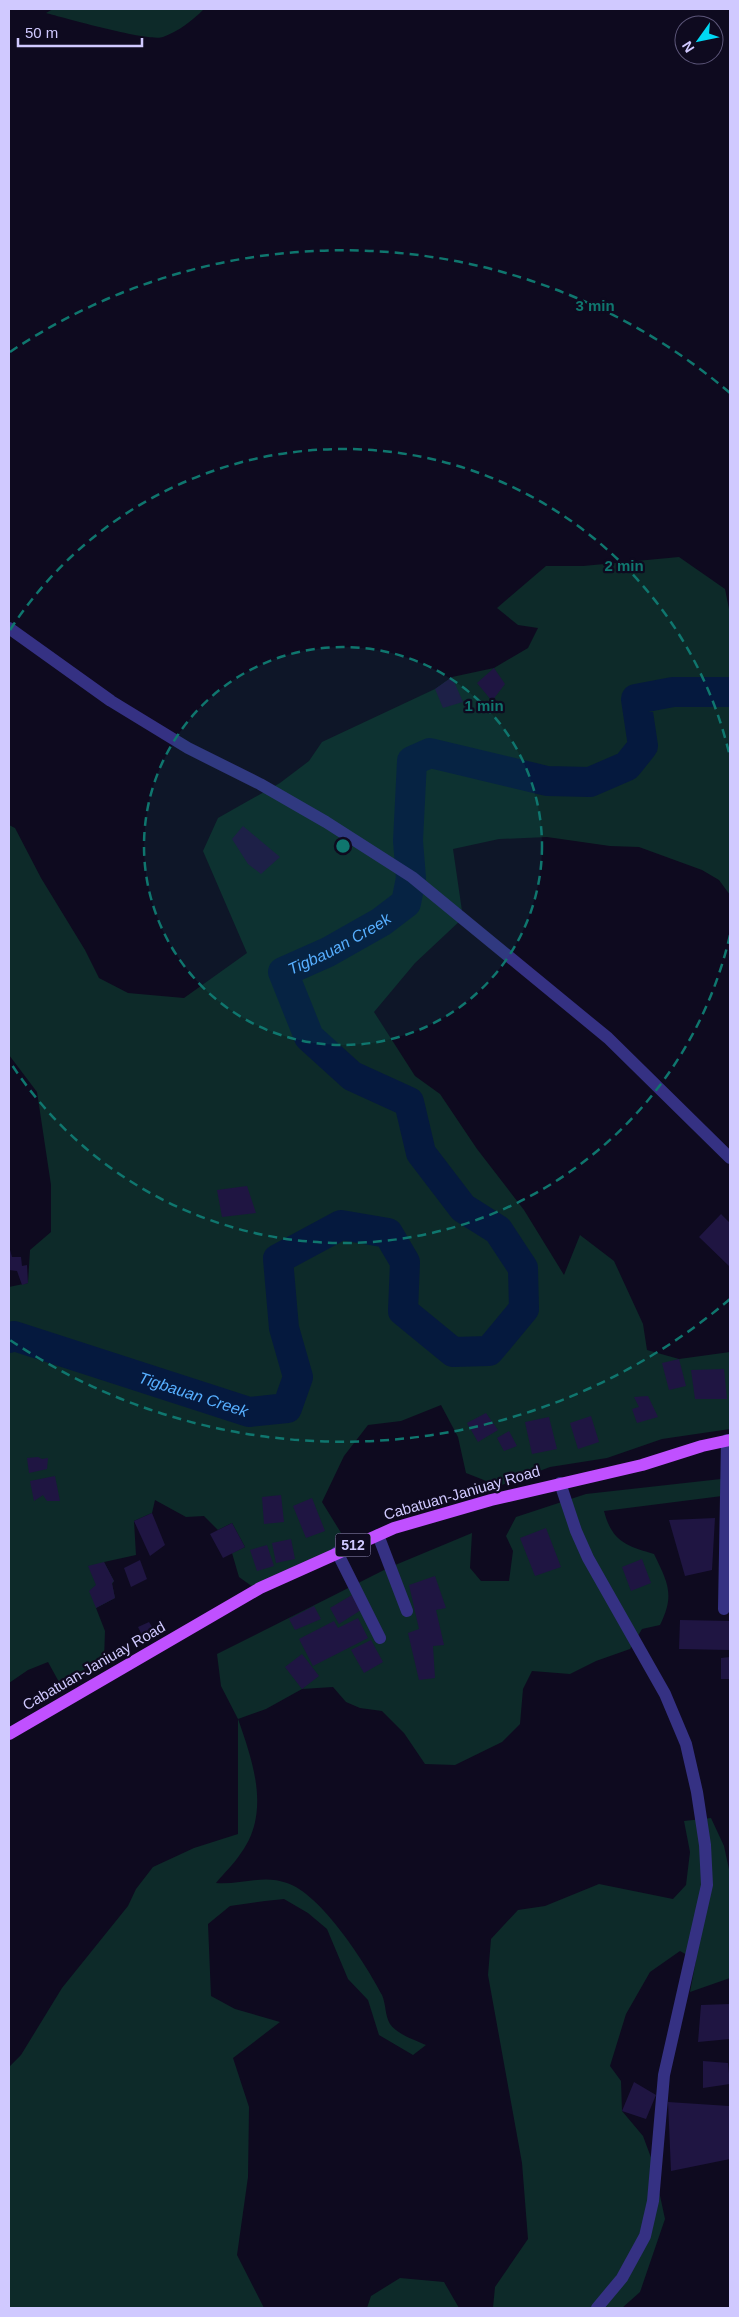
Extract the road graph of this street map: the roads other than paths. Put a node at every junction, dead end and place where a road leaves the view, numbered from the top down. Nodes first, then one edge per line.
1 (9, 628) edge
2 (730, 1158) edge
3 (728, 1440) edge
4 (560, 1483) junction
5 (378, 1535) junction
6 (337, 1552) junction
7 (724, 1608) dead end
8 (407, 1611) dead end
9 (380, 1638) dead end
10 (9, 1734) edge
11 (597, 2308) edge

1 - 2 street
3 - 4 main road, Cabatuan-Janiuay Road / 512
3 - 7 street
4 - 5 main road, Cabatuan-Janiuay Road / 512
4 - 11 street
5 - 6 main road, Cabatuan-Janiuay Road / 512
5 - 8 street
6 - 9 street
6 - 10 main road, Cabatuan-Janiuay Road / 512

